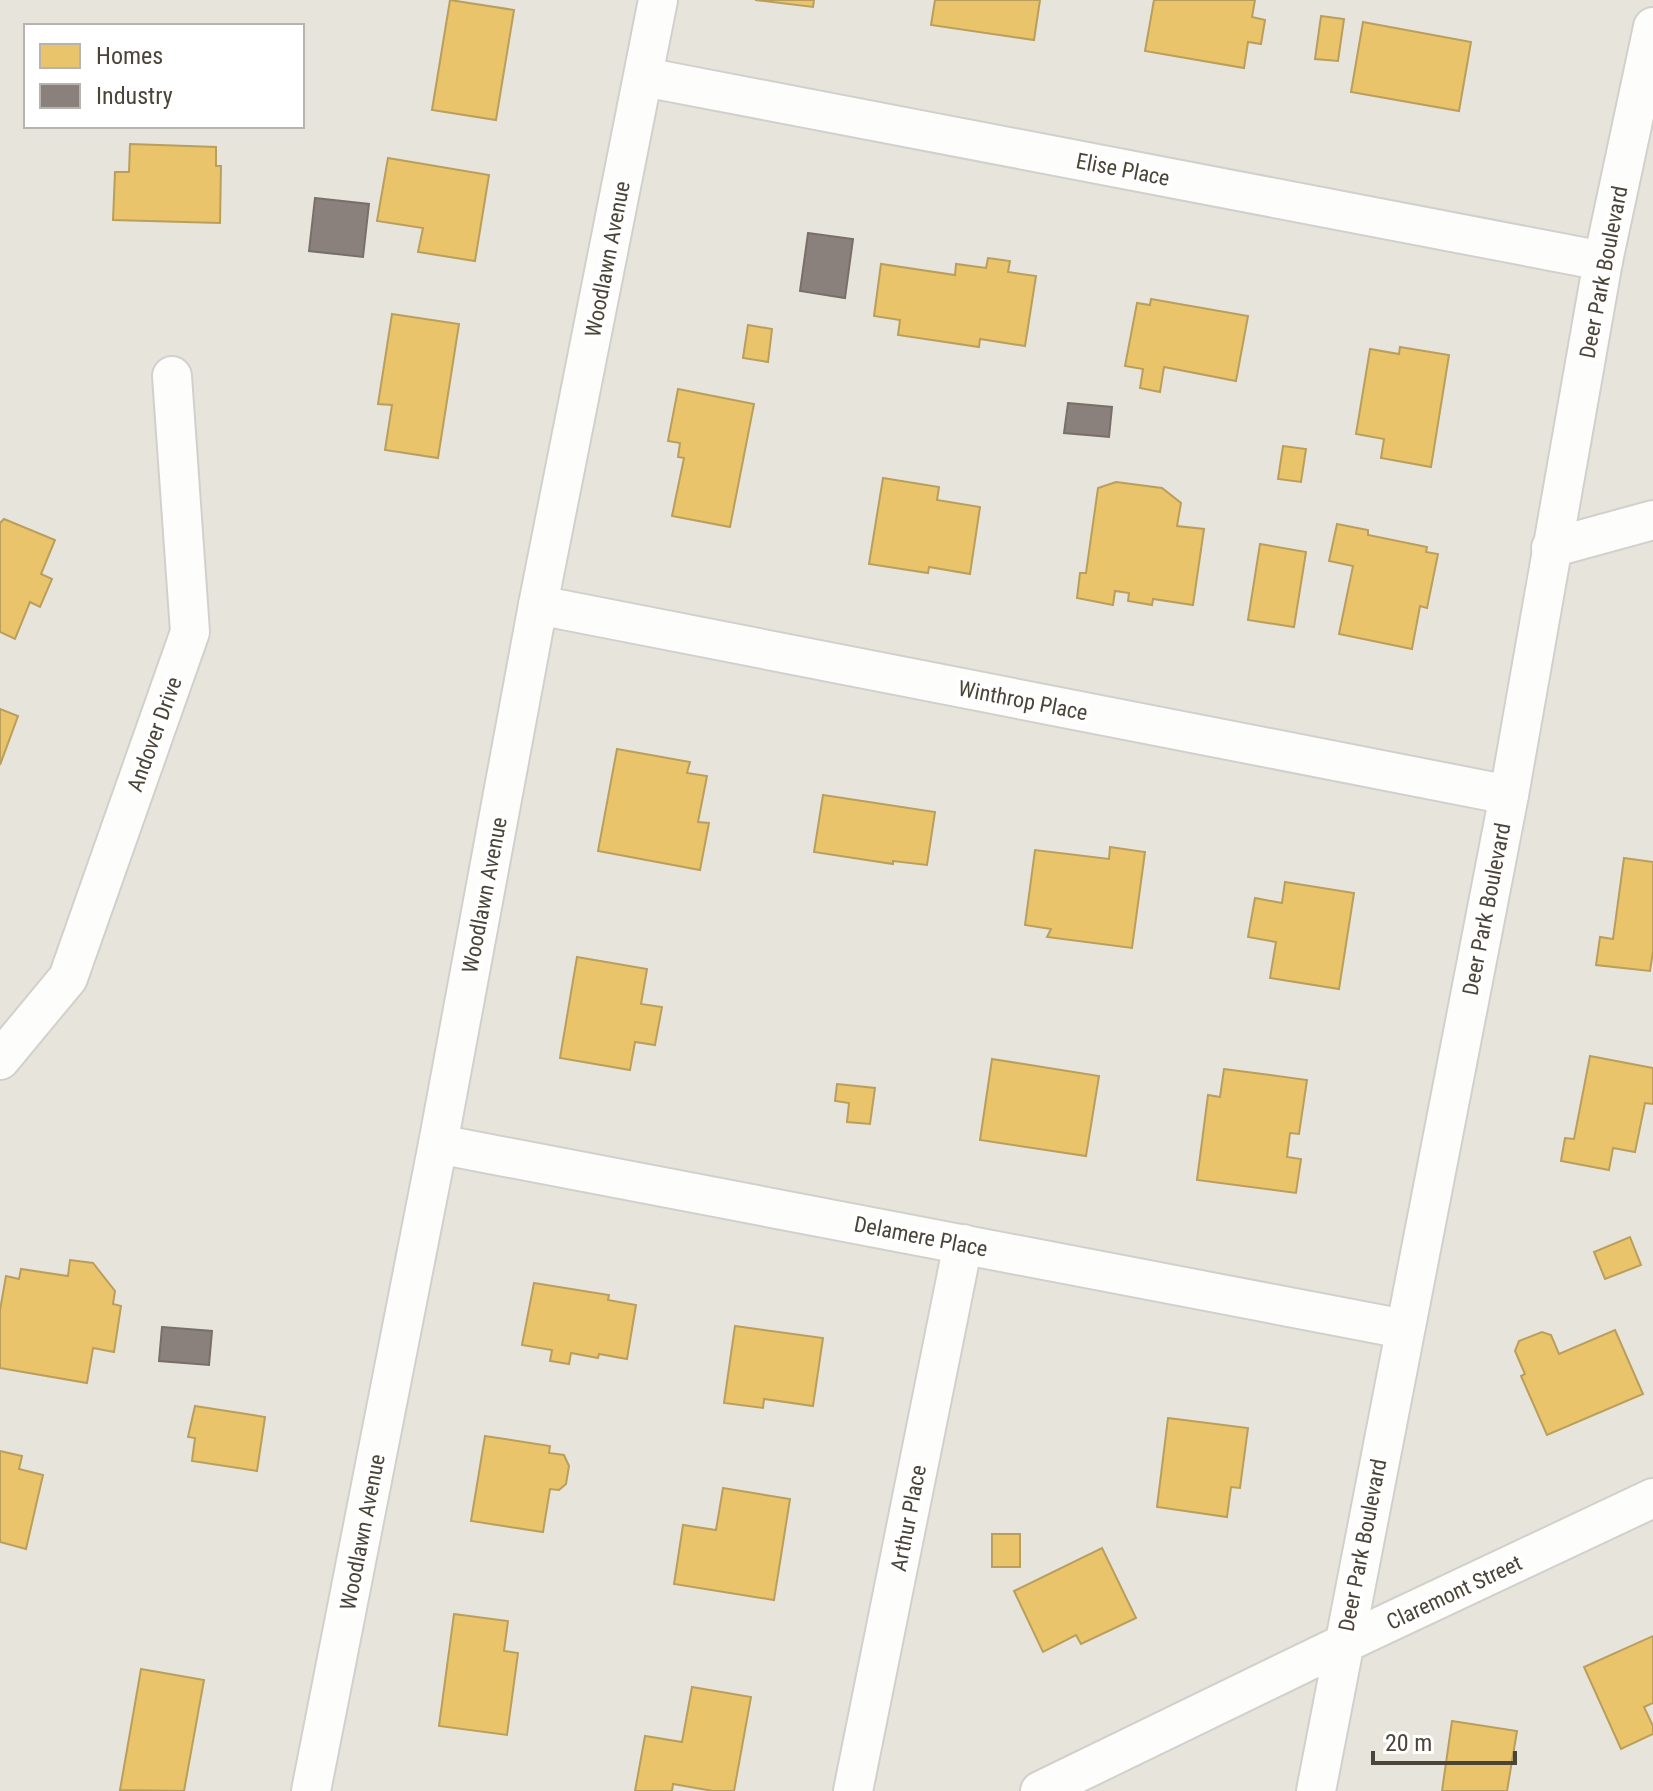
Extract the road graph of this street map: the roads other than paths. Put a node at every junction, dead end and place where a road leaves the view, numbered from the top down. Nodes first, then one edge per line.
1 (658, 0) edge
2 (1653, 27) edge
3 (644, 77) junction
4 (1603, 261) junction
5 (172, 376) dead end
6 (1653, 520) edge
7 (1551, 548) junction
8 (538, 605) junction
9 (1509, 795) junction
10 (0, 1060) edge
11 (438, 1144) junction
12 (963, 1244) junction
13 (1404, 1329) junction
14 (1653, 1498) edge
15 (1343, 1644) junction
16 (311, 1791) edge
17 (853, 1791) edge
18 (1040, 1791) edge
19 (1316, 1791) edge

1 - 3 street, Woodlawn Avenue
2 - 4 street, Deer Park Boulevard
3 - 4 street, Elise Place
3 - 8 street, Woodlawn Avenue
4 - 7 street, Deer Park Boulevard
5 - 10 street, Andover Drive
6 - 7 street
7 - 9 street, Deer Park Boulevard
8 - 9 street, Winthrop Place
8 - 11 street, Woodlawn Avenue
9 - 13 street, Deer Park Boulevard
11 - 12 street, Delamere Place
11 - 16 street, Woodlawn Avenue
12 - 13 street, Delamere Place
12 - 17 street, Arthur Place
13 - 15 street, Deer Park Boulevard
14 - 15 street, Claremont Street
15 - 18 street, Claremont Street
15 - 19 street, Deer Park Boulevard

